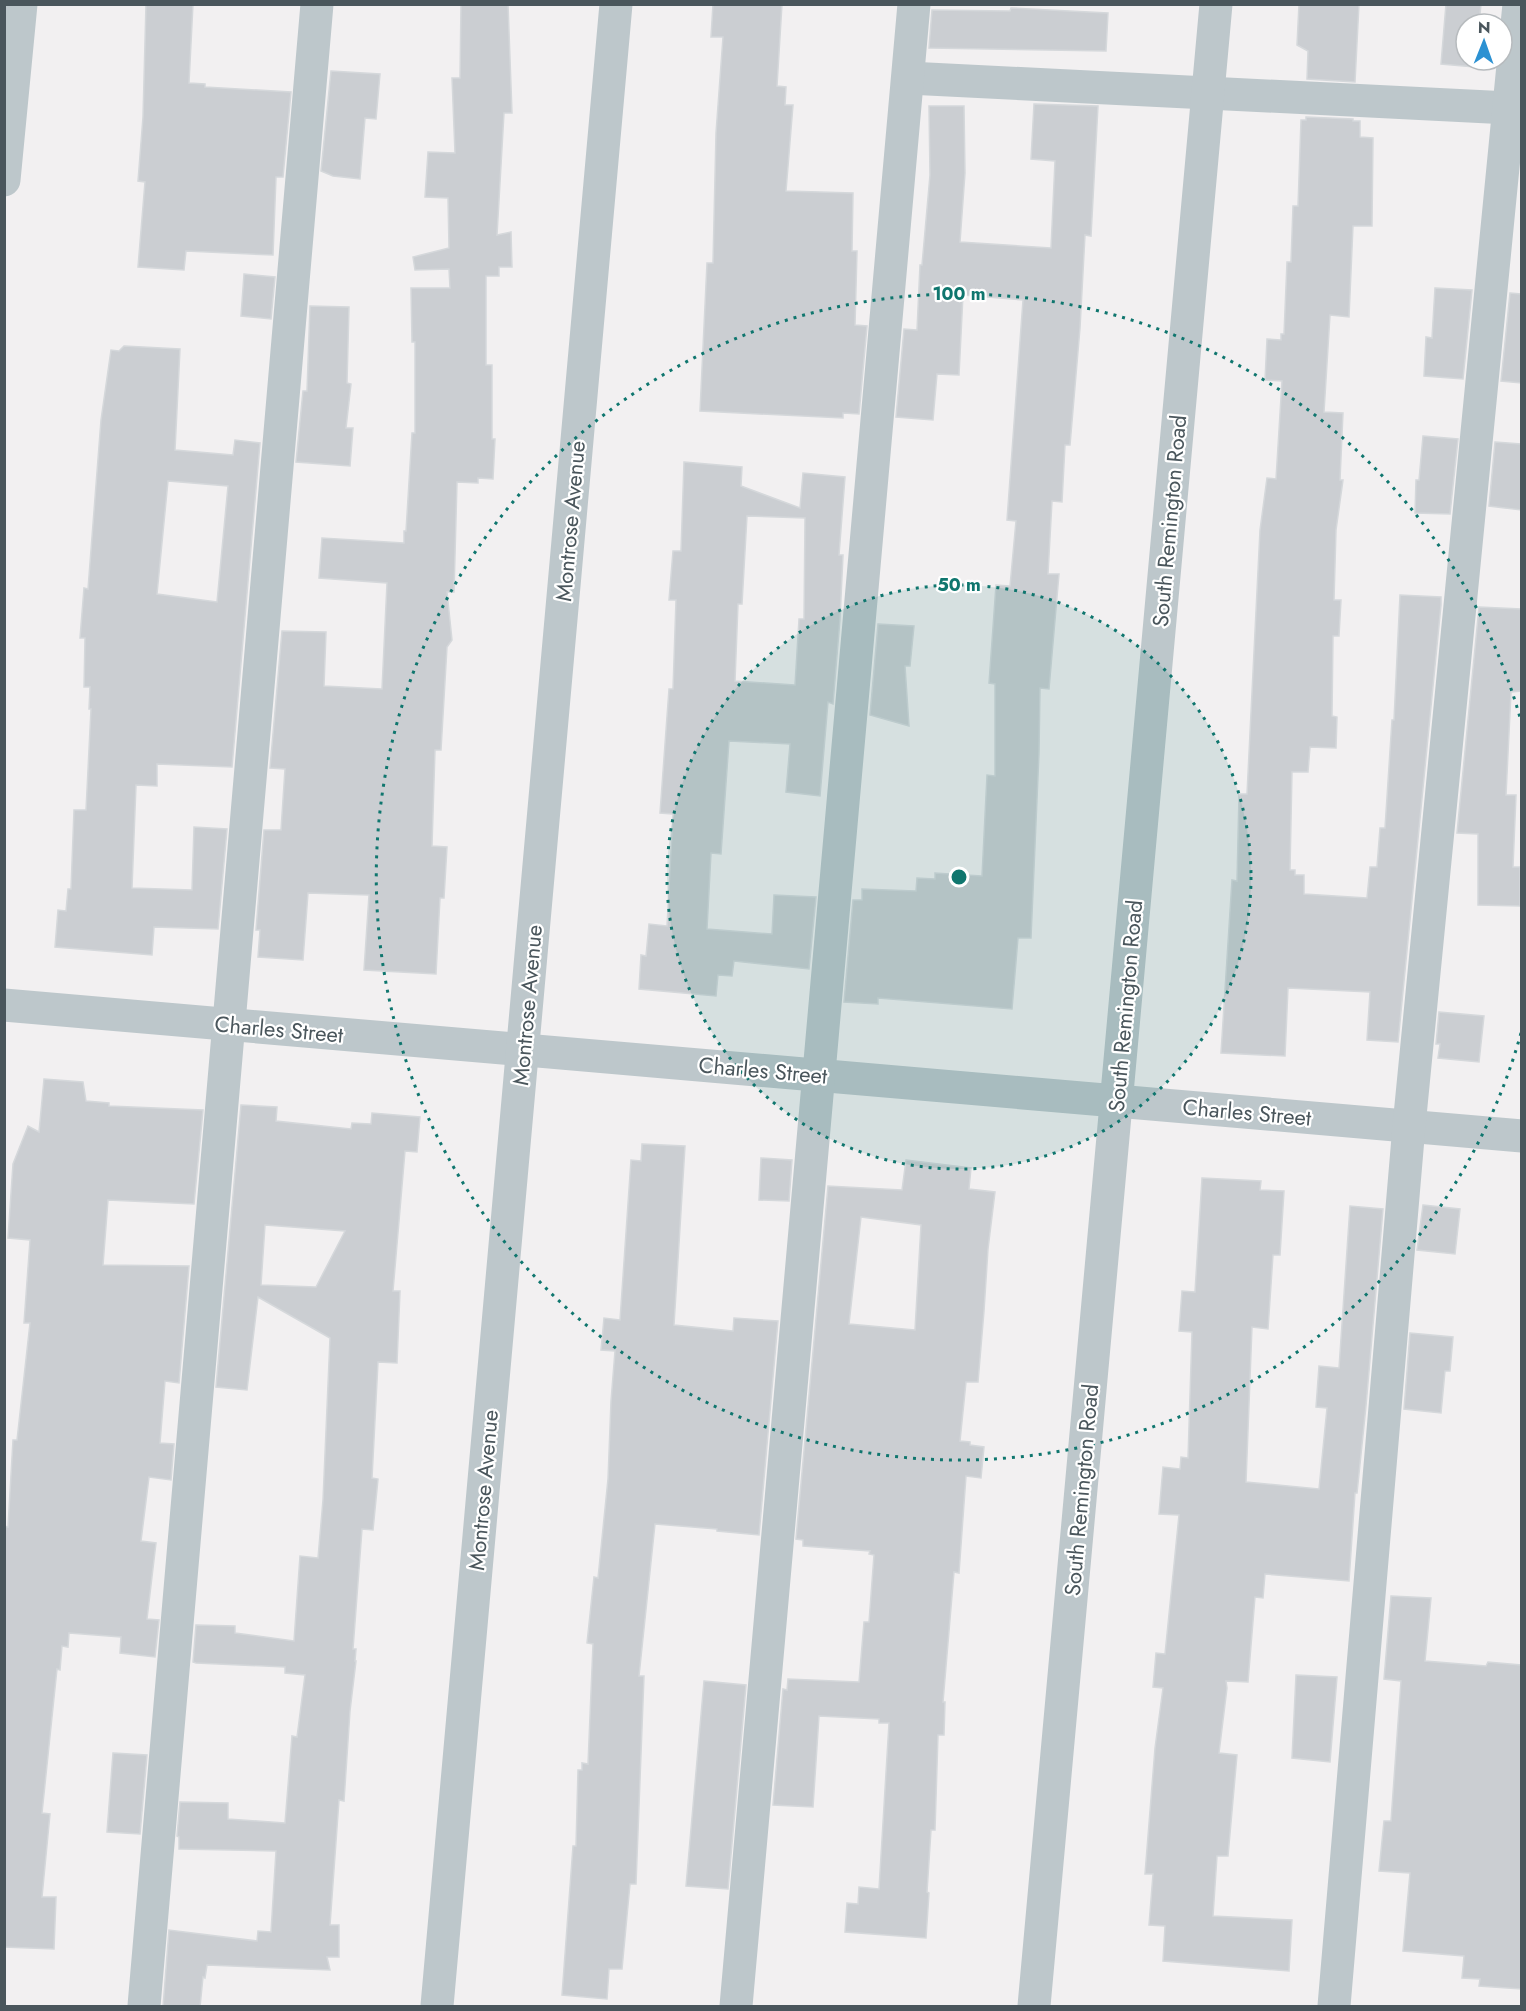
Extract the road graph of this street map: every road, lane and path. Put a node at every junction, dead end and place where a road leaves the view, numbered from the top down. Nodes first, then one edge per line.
1 (317, 4) edge
2 (616, 4) edge
3 (914, 4) edge
4 (1216, 4) edge
5 (1519, 4) edge
6 (15, 22) edge
7 (908, 78) junction
8 (1208, 91) junction
9 (1509, 108) junction
10 (4, 180) edge
11 (4, 1005) edge
12 (229, 1024) junction
13 (523, 1049) junction
14 (819, 1075) junction
15 (1117, 1101) junction
16 (1409, 1126) junction
17 (1521, 1136) edge
18 (144, 2007) edge
19 (437, 2007) edge
20 (736, 2007) edge
21 (1034, 2007) edge
22 (1334, 2007) edge

1 - 12 street
2 - 13 street, Montrose Avenue
3 - 7 street
4 - 8 street, South Remington Road
5 - 9 street
6 - 10 street
7 - 8 street
7 - 14 street
8 - 9 street
8 - 15 street, South Remington Road
9 - 16 street
11 - 12 street, Charles Street
12 - 13 street, Charles Street
12 - 18 street
13 - 14 street, Charles Street
13 - 19 street, Montrose Avenue
14 - 15 street, Charles Street
14 - 20 street
15 - 16 street, Charles Street
15 - 21 street, South Remington Road
16 - 17 street, Charles Street
16 - 22 street

